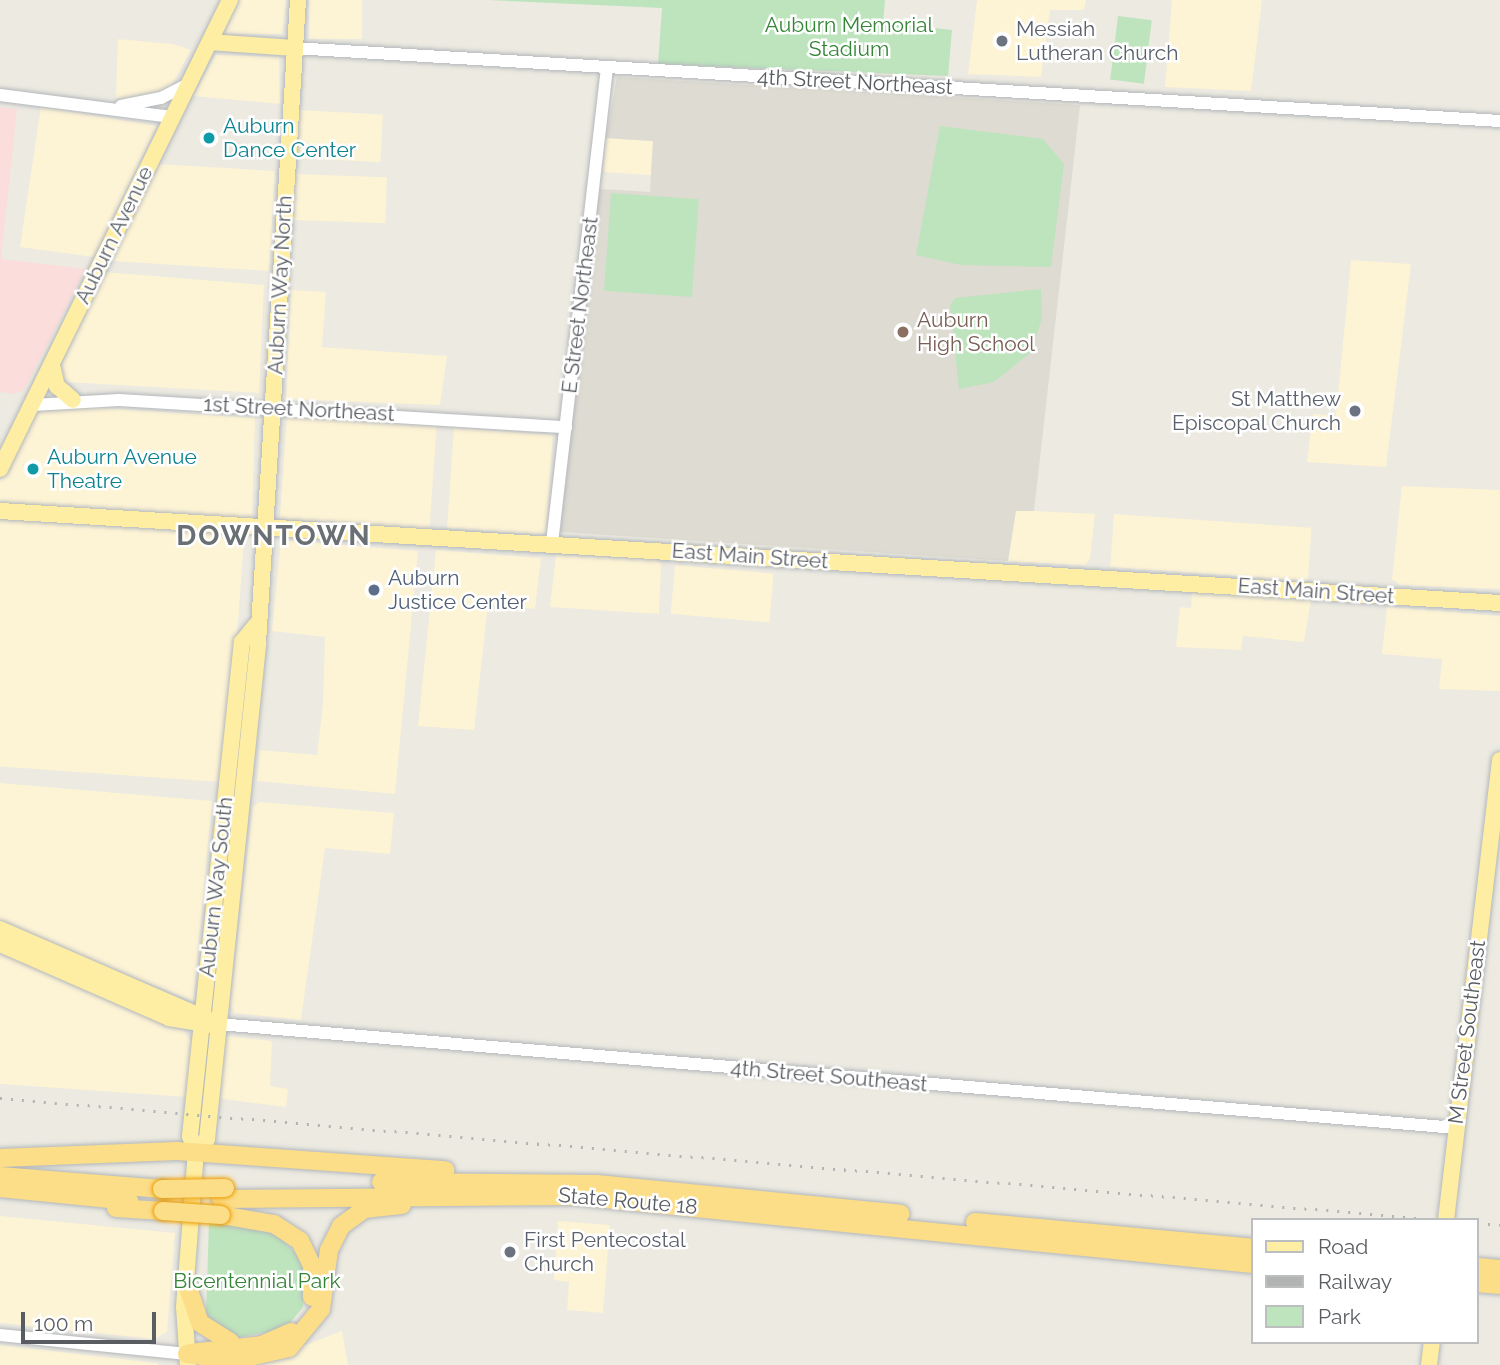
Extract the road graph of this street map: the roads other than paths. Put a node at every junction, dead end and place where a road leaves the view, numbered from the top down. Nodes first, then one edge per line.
1 (230, 0) edge
2 (298, 0) edge
3 (210, 42) junction
4 (293, 48) junction
5 (607, 67) junction
6 (188, 84) junction
7 (0, 95) edge
8 (103, 108) junction
9 (172, 117) junction
10 (1500, 121) edge
11 (52, 365) junction
12 (73, 400) junction
13 (33, 405) junction
14 (274, 407) junction
15 (566, 427) junction
16 (0, 469) edge
17 (0, 511) edge
18 (266, 528) junction
19 (552, 542) junction
20 (1500, 603) edge
21 (1500, 760) edge
22 (0, 929) edge
23 (0, 944) edge
24 (208, 1023) junction
25 (1456, 1128) junction
26 (196, 1151) junction
27 (0, 1158) edge
28 (0, 1176) edge
29 (535, 1181) junction
30 (0, 1188) edge
31 (598, 1191) junction
32 (653, 1195) junction
33 (576, 1196) junction
34 (162, 1200) junction
35 (222, 1201) junction
36 (1446, 1218) edge
37 (1252, 1248) edge
38 (1252, 1264) edge
39 (1479, 1267) edge
40 (1500, 1269) edge
41 (186, 1282) junction
42 (1479, 1283) edge
43 (1500, 1285) edge
44 (0, 1335) edge
45 (1432, 1344) edge
46 (251, 1346) junction
47 (190, 1361) edge
48 (231, 1363) edge
49 (1429, 1365) edge

1 - 3 main road, Auburn Avenue
2 - 4 main road, Auburn Way North
3 - 4 main road, 4th Street Northeast
3 - 6 main road, Auburn Avenue
4 - 5 street, 4th Street Northeast
4 - 14 main road, Auburn Way North
5 - 10 street, 4th Street Northeast
5 - 15 street, E Street Northeast
6 - 8 street
6 - 9 main road, Auburn Avenue
7 - 8 street
8 - 9 street
9 - 11 main road, Auburn Avenue
11 - 12 main road
11 - 13 main road, Auburn Avenue
12 - 13 street, 1st Street Northeast
12 - 14 street, 1st Street Northeast
13 - 16 main road, Auburn Avenue
14 - 15 street, 1st Street Northeast
14 - 18 main road, Auburn Way North
15 - 19 street, E Street Northeast
17 - 18 main road, East Main Street
18 - 19 main road, East Main Street
18 - 24 main road, Auburn Way South
19 - 20 main road, East Main Street
21 - 25 main road, M Street Southeast
22 - 24 main road
23 - 24 main road
24 - 25 street, 4th Street Southeast
24 - 26 main road, Auburn Way South
25 - 36 main road, M Street Southeast
26 - 27 highway
26 - 29 highway
26 - 41 main road, Auburn Way South
28 - 34 highway, State Route 18
29 - 31 highway, State Route 18
29 - 35 highway, State Route 18
30 - 34 highway, State Route 18
31 - 32 highway, State Route 18
31 - 33 highway, State Route 18
32 - 37 highway, State Route 18
32 - 38 highway, State Route 18
33 - 35 highway, State Route 18
33 - 48 highway
34 - 35 highway, State Route 18, bridge
34 - 35 highway, bridge
35 - 46 highway
39 - 40 highway
41 - 46 highway
41 - 47 main road, Auburn Way South
42 - 43 highway
44 - 47 street
45 - 49 main road
46 - 47 highway
47 - 48 highway

